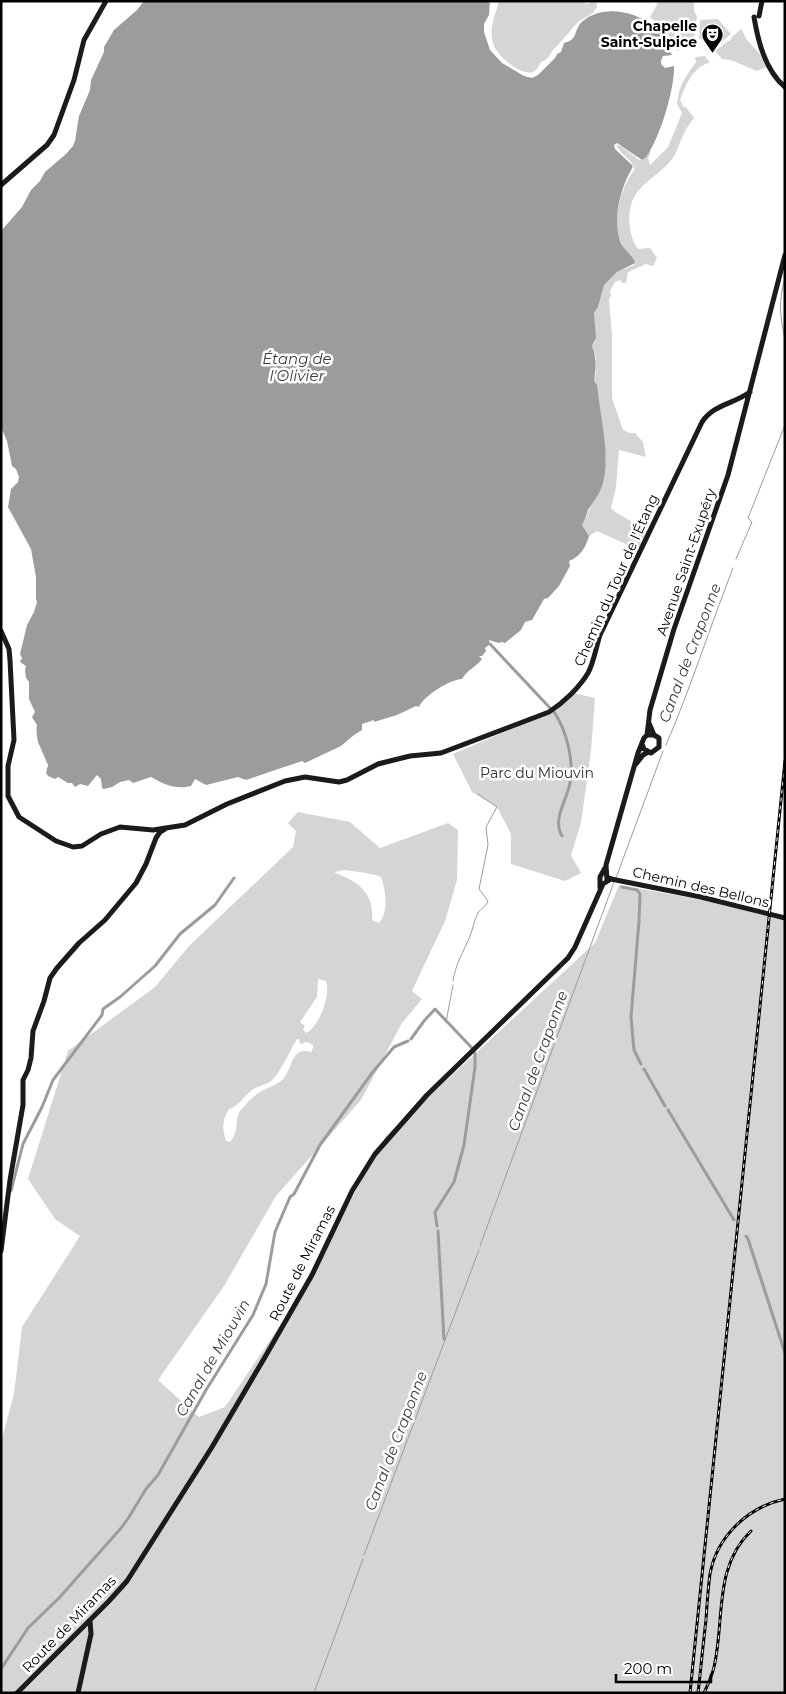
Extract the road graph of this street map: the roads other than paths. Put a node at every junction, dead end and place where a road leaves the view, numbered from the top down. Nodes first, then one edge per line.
1 (106, 1) edge
2 (762, 1) edge
3 (785, 87) edge
4 (1, 185) edge
5 (785, 255) edge
6 (744, 399) junction
7 (1, 631) edge
8 (649, 723) junction
9 (647, 735) junction
10 (654, 735) junction
11 (642, 744) junction
12 (648, 752) junction
13 (634, 766) junction
14 (166, 829) junction
15 (605, 879) junction
16 (785, 918) edge
17 (1, 1251) edge
18 (90, 1621) junction
19 (17, 1693) edge
20 (78, 1693) edge

1 - 4 main road
2 - 3 main road
5 - 6 main road, Avenue Saint-Exupéry
6 - 8 main road, Avenue Saint-Exupéry
6 - 14 main road, Chemin du Tour de l'Étang
7 - 14 main road, Chemin du Tour de l'Étang
8 - 9 main road, Avenue Saint-Exupéry
8 - 10 main road
9 - 10 main road
9 - 11 main road
10 - 12 main road
11 - 12 main road
11 - 13 main road
12 - 13 main road
13 - 15 main road
14 - 17 main road
15 - 16 main road, Chemin des Bellons
15 - 18 main road, Route de Miramas
18 - 19 main road, Route de Miramas
18 - 20 main road

